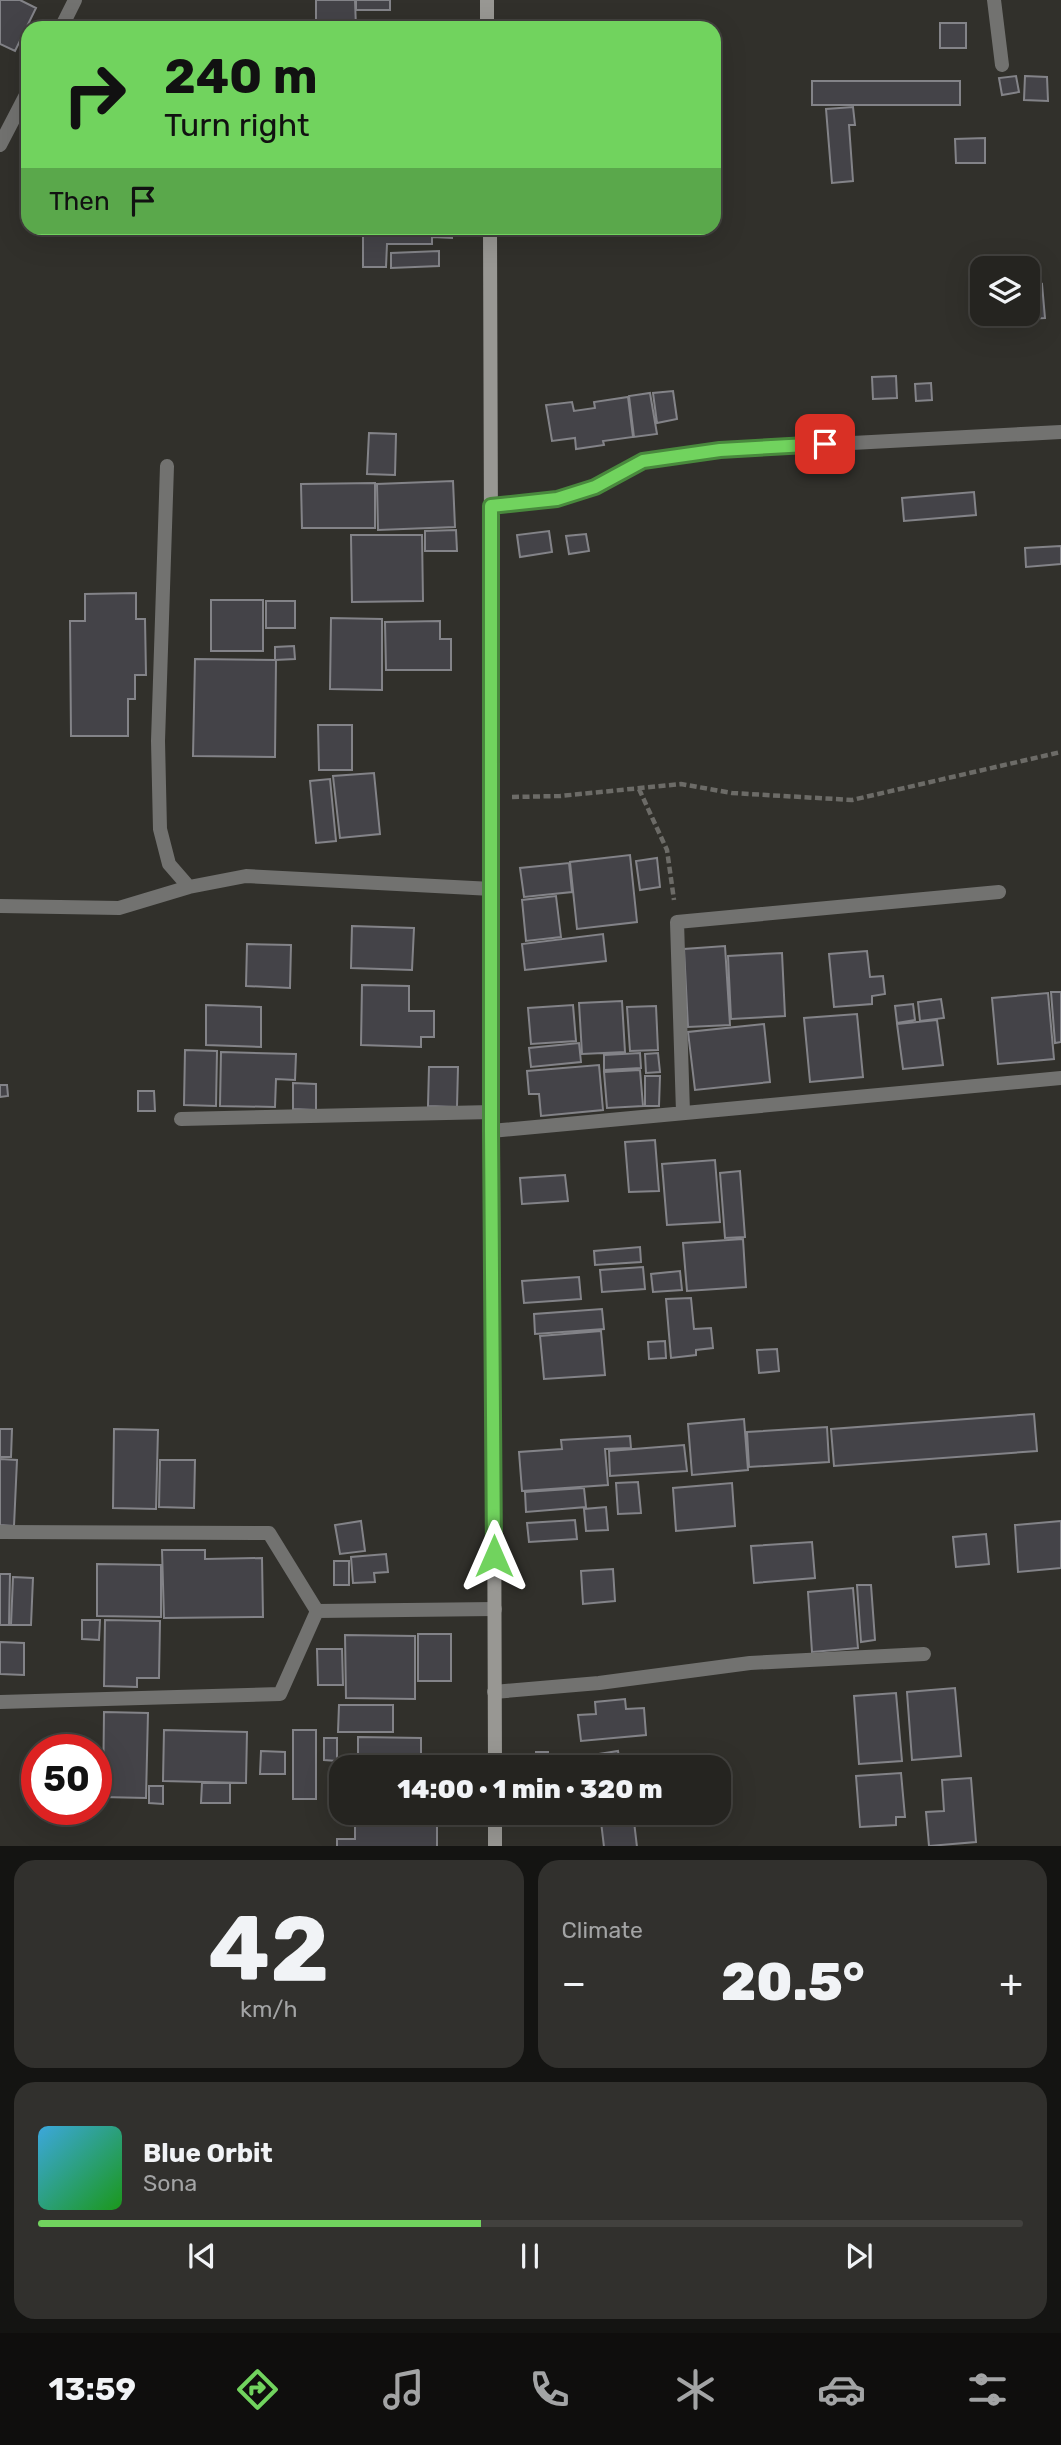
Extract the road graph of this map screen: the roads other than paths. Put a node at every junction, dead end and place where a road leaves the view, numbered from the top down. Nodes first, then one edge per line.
1 (75, 0) edge
2 (487, 0) edge
3 (993, 0) edge
4 (64, 21) edge
5 (487, 21) edge
6 (1002, 65) dead end
7 (21, 104) edge
8 (0, 145) edge
9 (490, 235) edge
10 (1061, 432) edge
11 (167, 466) dead end
12 (491, 506) junction
13 (188, 887) junction
14 (492, 889) junction
15 (999, 892) dead end
16 (0, 905) edge
17 (1061, 1078) edge
18 (492, 1112) junction
19 (683, 1112) junction
20 (181, 1119) dead end
21 (491, 1131) junction
22 (0, 1532) edge
23 (495, 1609) junction
24 (317, 1611) junction
25 (924, 1654) dead end
26 (494, 1692) junction
27 (0, 1702) edge
28 (495, 1755) edge
29 (495, 1825) edge
30 (495, 1846) edge

1 - 4 street
2 - 5 main road
3 - 6 street
7 - 8 street
9 - 12 main road
10 - 12 street
11 - 13 street
12 - 14 main road
13 - 14 street
13 - 16 street
14 - 18 main road
15 - 19 street
17 - 19 street
18 - 20 street
18 - 21 main road
19 - 21 street
21 - 23 main road
22 - 24 street
23 - 24 street
23 - 26 main road
24 - 27 street
25 - 26 street
26 - 28 main road
29 - 30 main road

